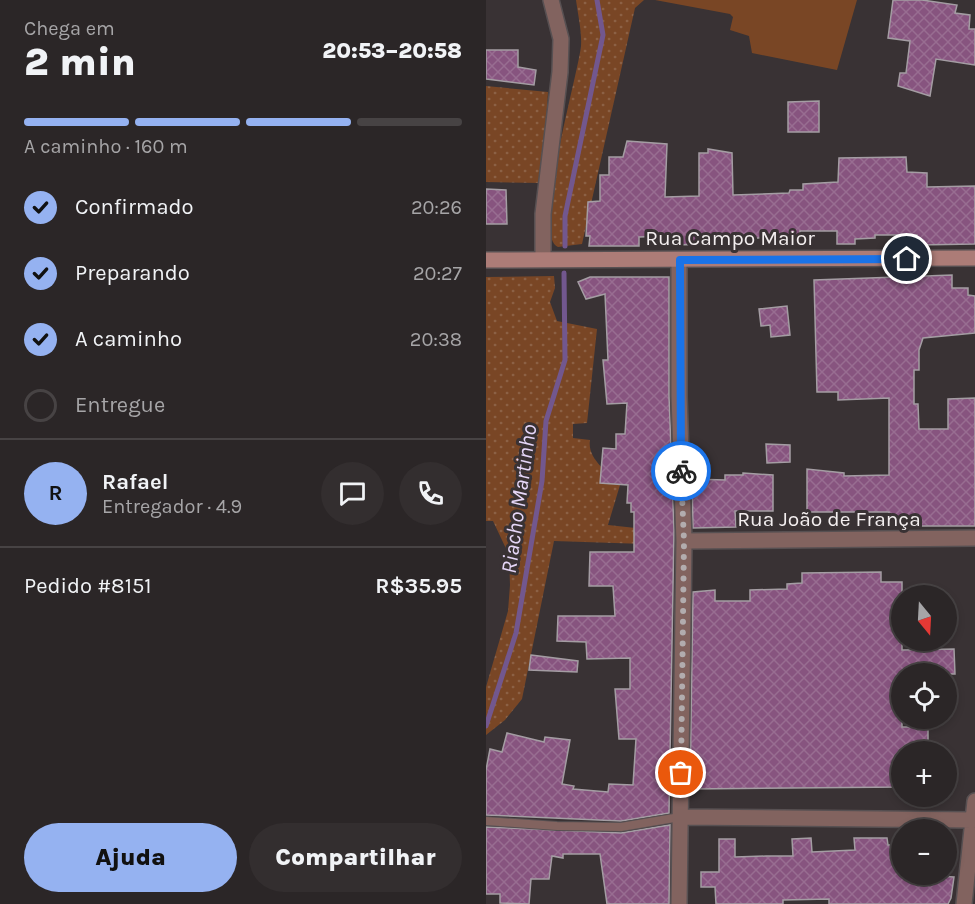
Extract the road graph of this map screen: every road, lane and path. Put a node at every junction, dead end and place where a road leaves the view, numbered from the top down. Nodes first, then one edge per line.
1 (550, 0) edge
2 (975, 258) edge
3 (543, 259) junction
4 (486, 260) edge
5 (680, 260) junction
6 (975, 538) edge
7 (684, 541) junction
8 (975, 801) edge
9 (680, 817) junction
10 (486, 820) edge
11 (972, 820) junction
12 (679, 904) edge
13 (964, 904) edge

1 - 3 street
2 - 5 street, Rua Campo Maior
3 - 4 street, Rua Campo Maior
3 - 5 street, Rua Campo Maior
5 - 7 street
6 - 7 street, Rua João de França
7 - 9 street
8 - 11 street
9 - 10 lane
9 - 11 street
9 - 12 street
11 - 13 street

